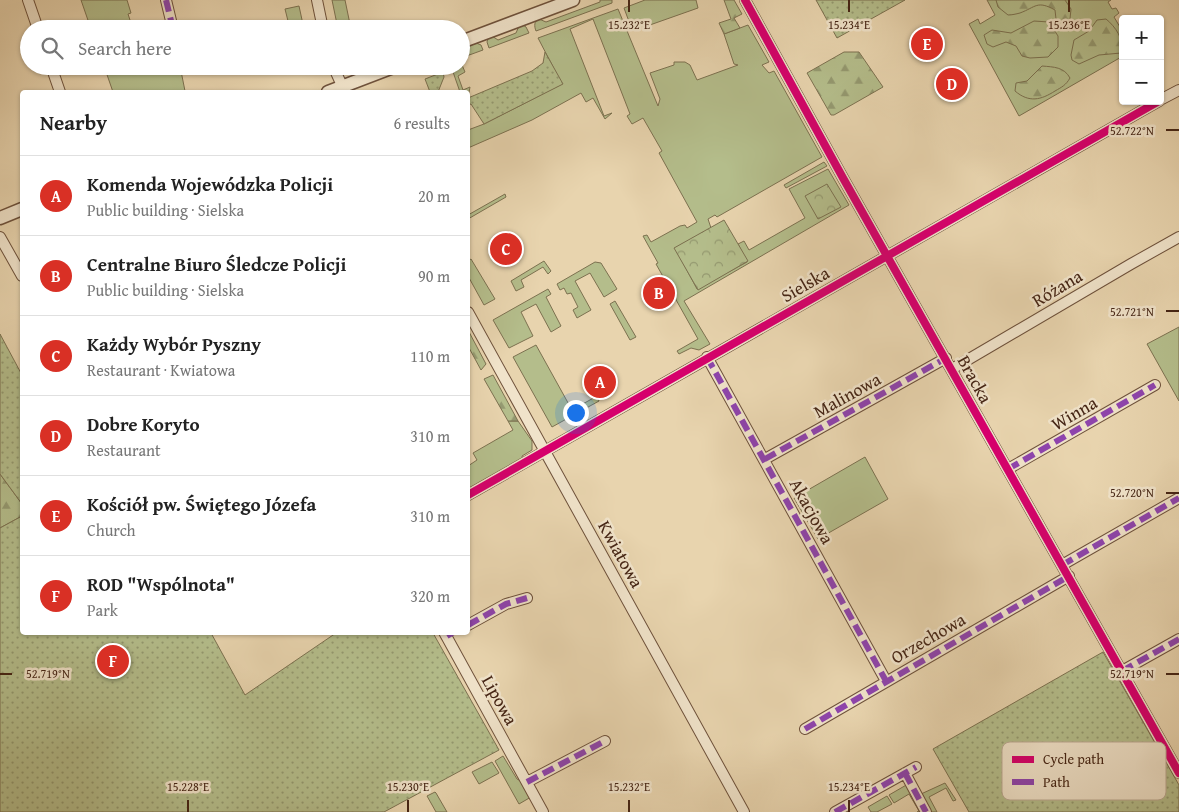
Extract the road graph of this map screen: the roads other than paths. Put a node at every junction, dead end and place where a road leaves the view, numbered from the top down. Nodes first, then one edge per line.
1 (28, 0) edge
2 (166, 0) edge
3 (317, 0) edge
4 (573, 0) edge
5 (745, 0) edge
6 (35, 20) edge
7 (171, 20) edge
8 (321, 20) edge
9 (470, 39) edge
10 (54, 75) edge
11 (337, 75) edge
12 (376, 75) edge
13 (59, 90) edge
14 (343, 90) edge
15 (1179, 90) edge
16 (1164, 99) edge
17 (1153, 105) edge
18 (20, 210) edge
19 (0, 218) edge
20 (0, 237) edge
21 (1179, 237) edge
22 (887, 255) junction
23 (20, 273) edge
24 (470, 316) edge
25 (708, 357) junction
26 (946, 358) junction
27 (952, 369) junction
28 (1155, 385) dead end
29 (545, 450) junction
30 (765, 459) junction
31 (1008, 469) junction
32 (470, 494) edge
33 (1179, 498) edge
34 (1062, 564) junction
35 (1069, 576) junction
36 (527, 598) dead end
37 (470, 624) edge
38 (449, 635) edge
39 (1179, 639) edge
40 (1122, 671) junction
41 (886, 681) junction
42 (805, 729) dead end
43 (605, 742) dead end
44 (1162, 742) edge
45 (1166, 750) edge
46 (916, 766) dead end
47 (905, 773) junction
48 (1179, 773) edge
49 (527, 782) junction
50 (543, 812) edge
51 (744, 812) edge
52 (835, 812) edge
53 (926, 812) edge

1 - 6 street
2 - 7 street
3 - 8 street
4 - 9 street
5 - 22 street, Bracka
10 - 13 street
11 - 14 street
12 - 14 street
15 - 16 street, Sielska
17 - 22 street, Sielska
18 - 19 street
20 - 23 street
21 - 27 street, Różana
22 - 25 street, Sielska
22 - 26 street, Bracka
24 - 29 street, Kwiatowa
25 - 29 street, Sielska
25 - 30 street, Akacjowa
26 - 27 street, Bracka
26 - 30 street, Malinowa
27 - 31 street, Bracka
28 - 31 street, Winna
29 - 32 street, Sielska
29 - 51 street, Kwiatowa
30 - 41 street, Akacjowa
31 - 34 street, Bracka
33 - 34 street
34 - 35 street, Bracka
35 - 40 street, Bracka
35 - 41 street, Orzechowa
36 - 37 street
38 - 49 street, Lipowa
39 - 40 street
40 - 44 street, Bracka
41 - 42 street, Orzechowa
43 - 49 street
45 - 48 street, Bracka
46 - 47 street
47 - 52 street
47 - 53 street
49 - 50 street, Lipowa

